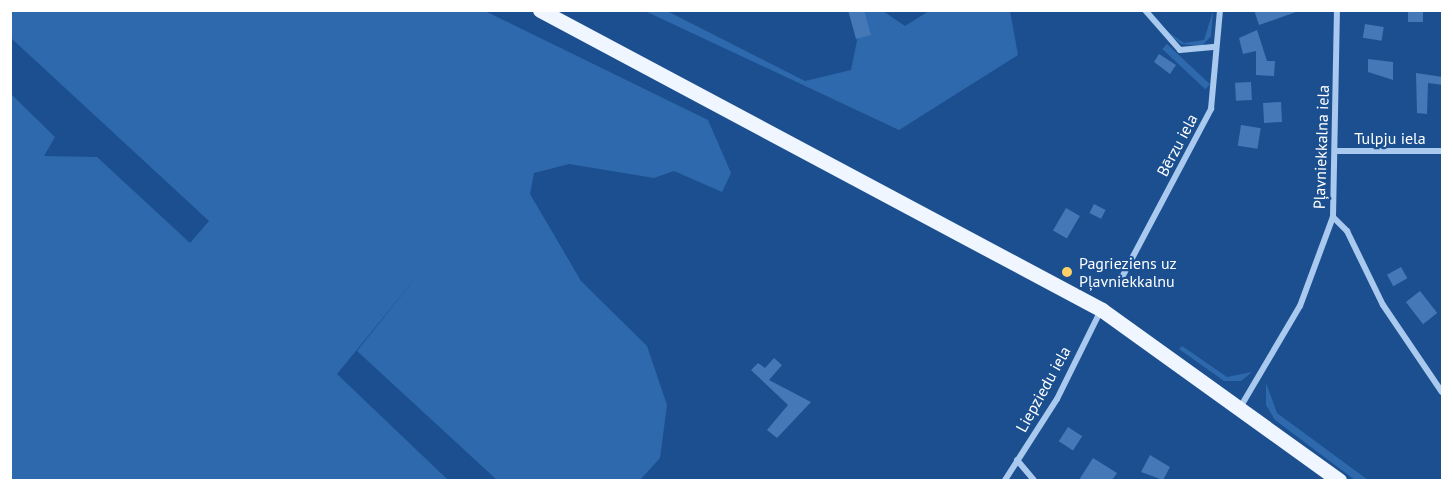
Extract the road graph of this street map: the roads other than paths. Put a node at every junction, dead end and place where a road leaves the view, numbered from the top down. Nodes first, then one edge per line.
1 (540, 10) edge
2 (1145, 10) edge
3 (1220, 10) edge
4 (1336, 10) edge
5 (1216, 47) junction
6 (1443, 151) edge
7 (1337, 152) junction
8 (1333, 217) junction
9 (1119, 281) dead end
10 (1102, 310) junction
11 (1443, 392) edge
12 (1241, 406) junction
13 (1017, 460) junction
14 (1005, 480) edge
15 (1034, 480) edge
16 (1339, 480) edge

1 - 10 main road
2 - 5 street
3 - 5 street, Bērzu iela
4 - 7 street, Pļavniekkalna iela
5 - 9 street, Bērzu iela
6 - 7 street, Tulpju iela
7 - 8 street, Pļavniekkalna iela
8 - 11 street
8 - 12 street, Pļavniekkalna iela
10 - 12 main road
10 - 13 street, Liepziedu iela
12 - 16 main road
13 - 14 street, Liepziedu iela
13 - 15 street

